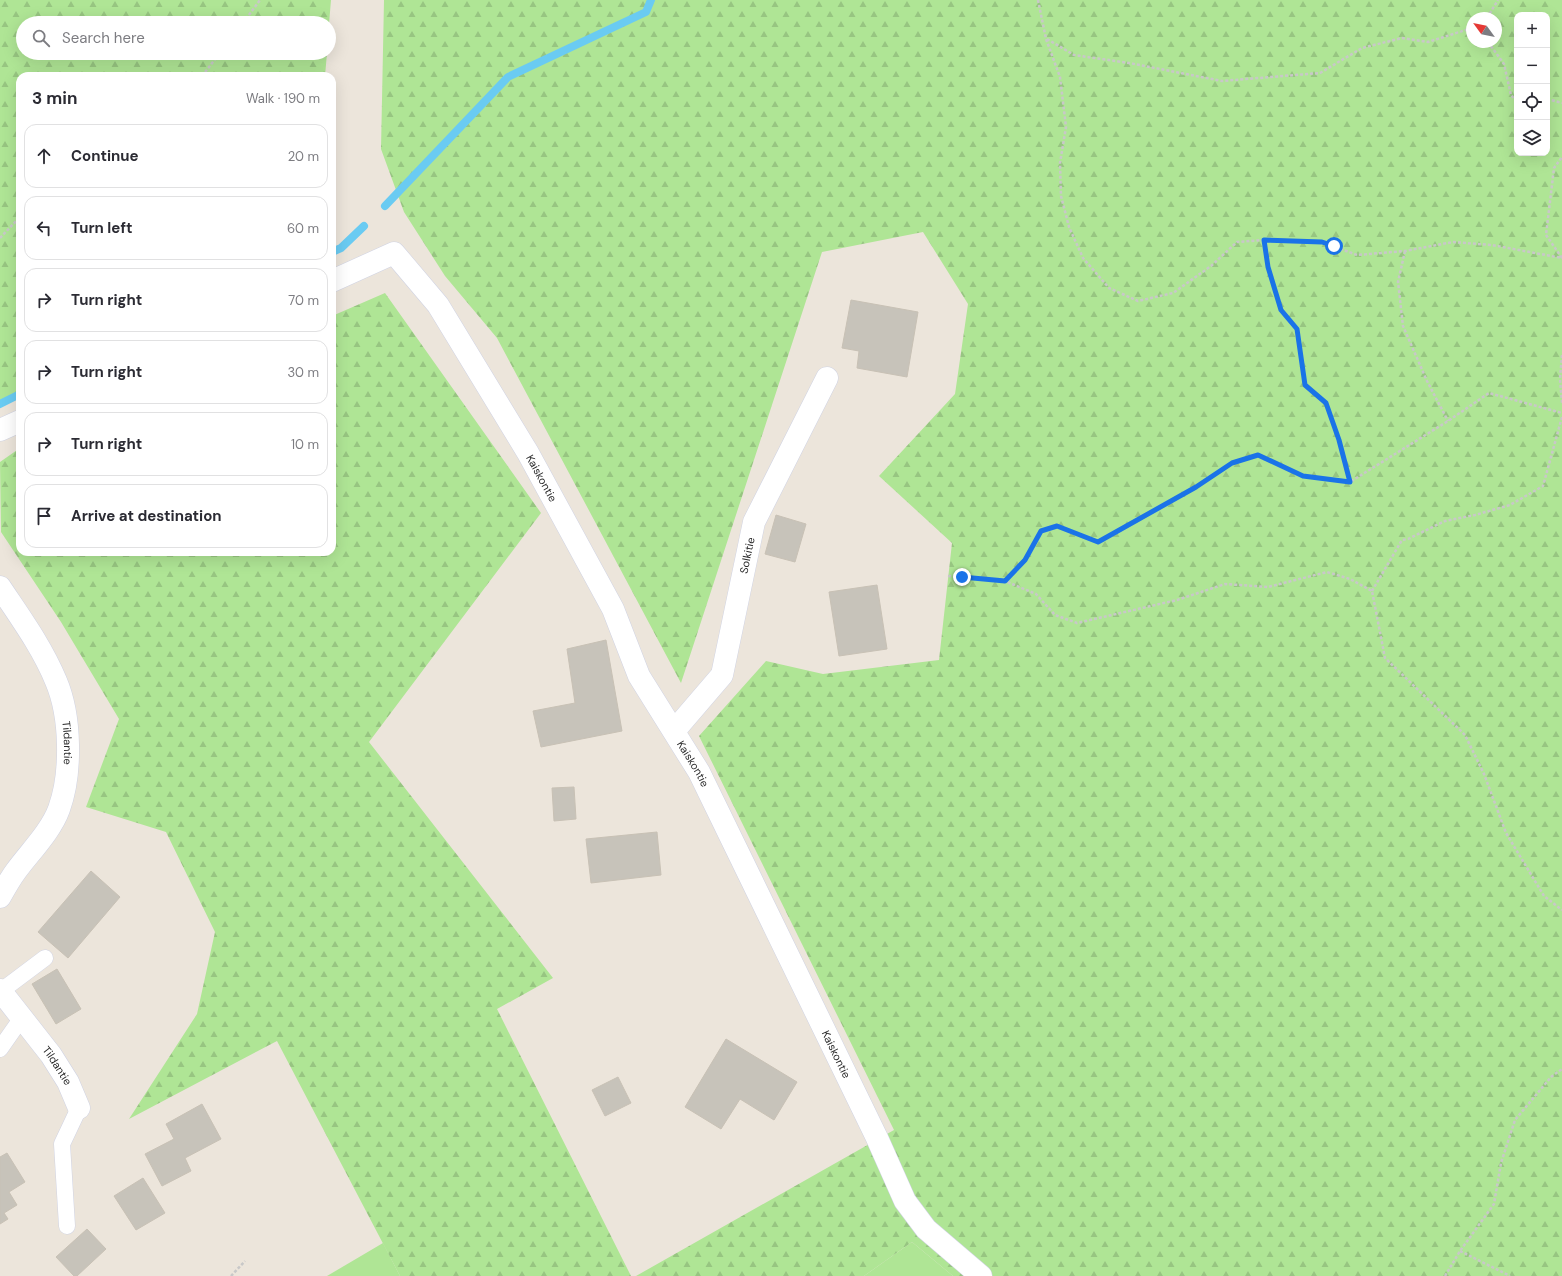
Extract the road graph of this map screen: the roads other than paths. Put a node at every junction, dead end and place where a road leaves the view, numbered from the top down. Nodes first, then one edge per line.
1 (336, 279) edge
2 (827, 378) dead end
3 (16, 423) edge
4 (0, 430) edge
5 (0, 587) edge
6 (674, 731) junction
7 (0, 897) edge
8 (45, 958) dead end
9 (0, 991) edge
10 (21, 1019) junction
11 (0, 1049) edge
12 (79, 1108) joint
13 (67, 1226) dead end
14 (981, 1276) edge

1 - 6 street, Kaiskontie
2 - 6 street, Solkitie
3 - 4 street
5 - 7 street, Tildantie
6 - 14 street, Kaiskontie
8 - 9 lane
9 - 10 street, Tildantie
10 - 11 lane
10 - 12 street, Tildantie
12 - 13 lane

